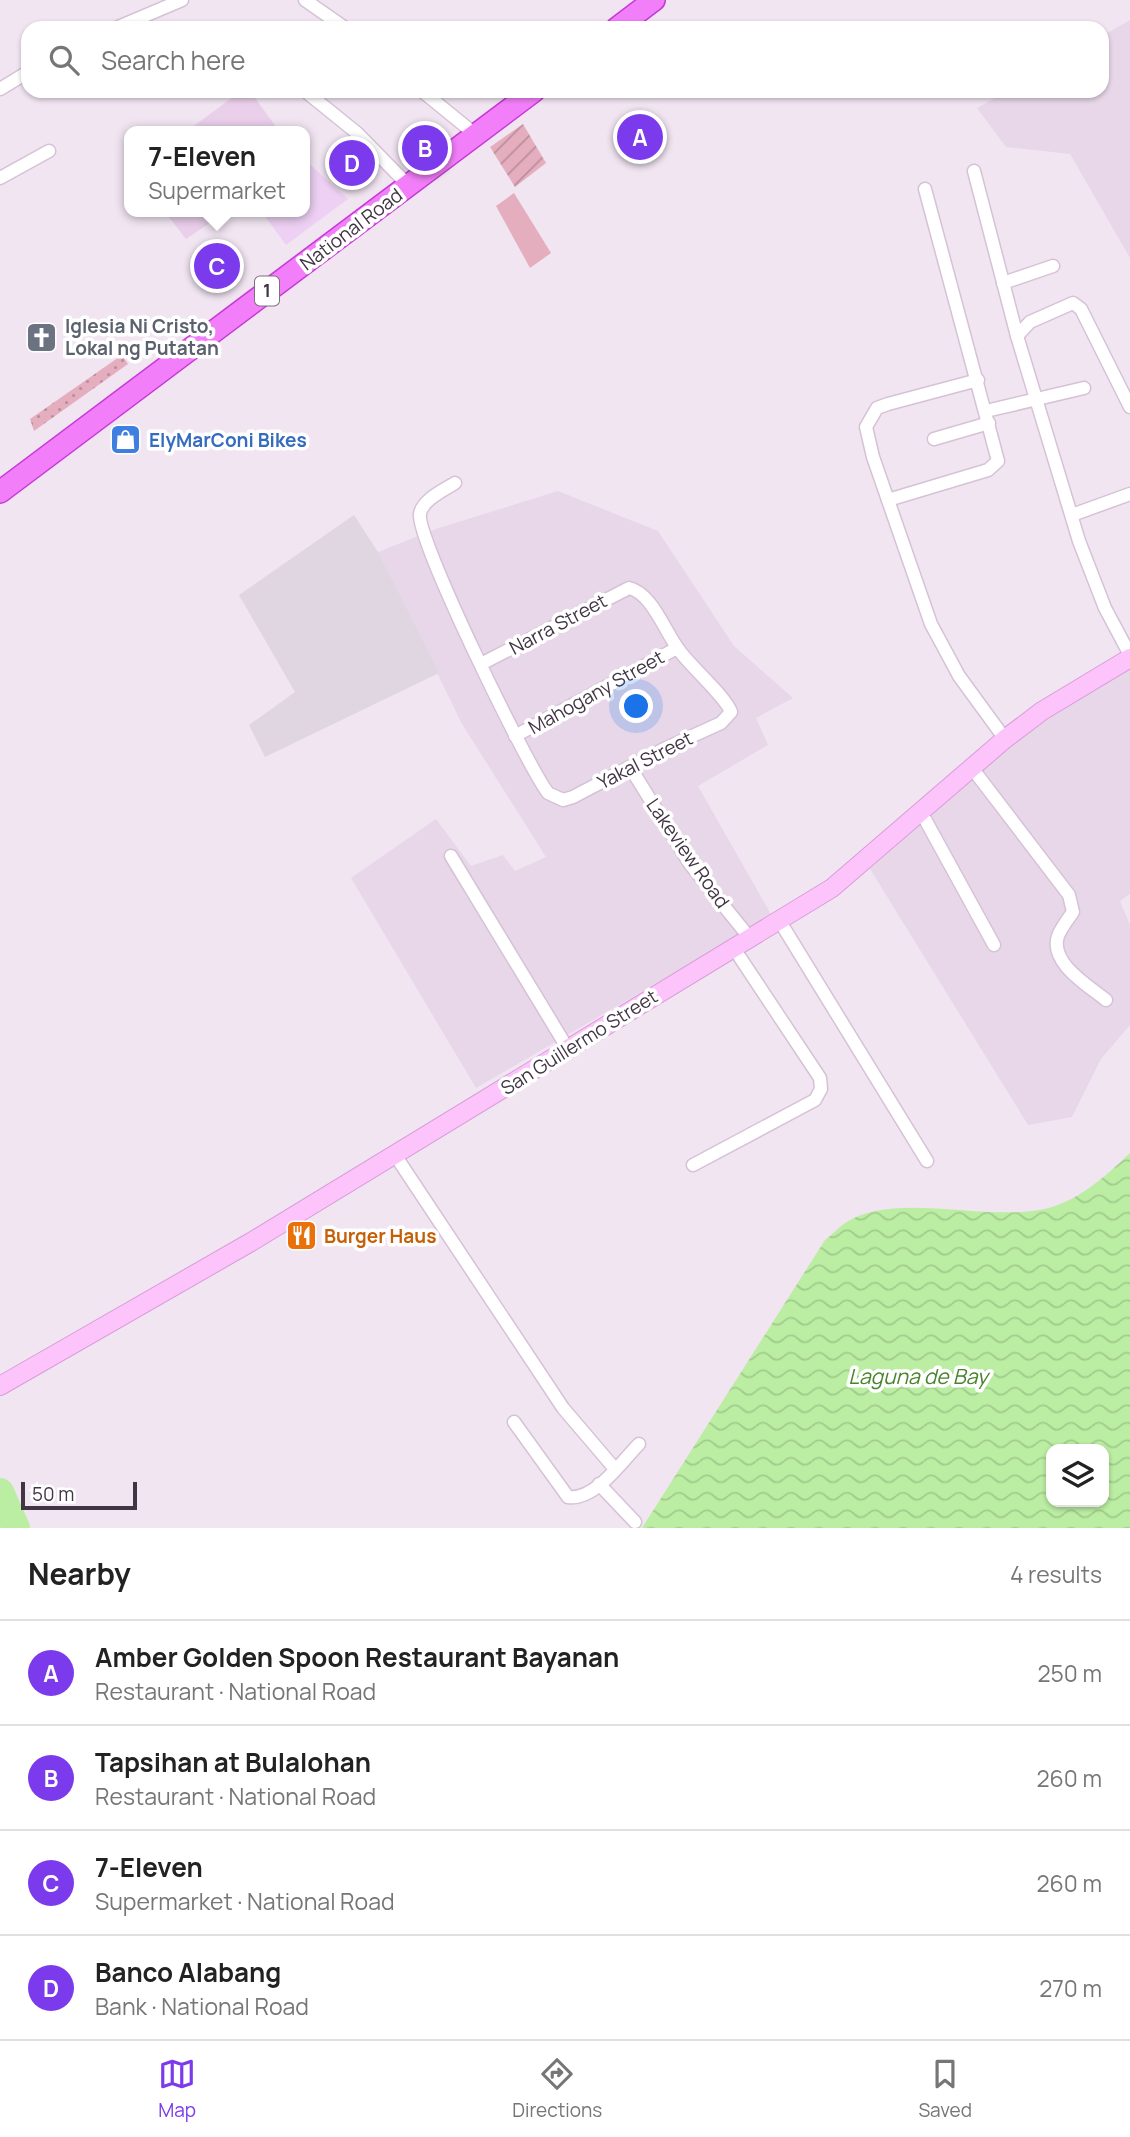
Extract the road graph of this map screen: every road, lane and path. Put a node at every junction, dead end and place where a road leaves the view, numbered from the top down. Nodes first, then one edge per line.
1 (183, 0) edge
2 (305, 0) edge
3 (654, 0) edge
4 (133, 21) edge
5 (335, 21) edge
6 (626, 21) edge
7 (21, 76) edge
8 (0, 89) edge
9 (313, 98) edge
10 (431, 98) edge
11 (525, 98) edge
12 (476, 135) junction
13 (49, 151) dead end
14 (974, 172) dead end
15 (0, 178) edge
16 (408, 186) junction
17 (925, 189) dead end
18 (1053, 266) dead end
19 (1003, 284) junction
20 (1017, 337) junction
21 (978, 380) junction
22 (1084, 388) dead end
23 (1038, 399) junction
24 (1130, 407) edge
25 (988, 417) junction
26 (934, 439) dead end
27 (455, 483) dead end
28 (3, 484) edge
29 (1130, 494) edge
30 (888, 500) junction
31 (1072, 515) junction
32 (677, 648) junction
33 (1130, 656) edge
34 (481, 664) junction
35 (515, 736) junction
36 (1005, 740) junction
37 (630, 767) junction
38 (972, 768) junction
39 (921, 813) junction
40 (451, 856) dead end
41 (779, 920) junction
42 (749, 937) junction
43 (994, 946) dead end
44 (733, 947) junction
45 (1106, 1000) dead end
46 (568, 1049) junction
47 (395, 1155) junction
48 (927, 1161) dead end
49 (694, 1165) dead end
50 (0, 1386) edge
51 (514, 1422) dead end
52 (639, 1444) dead end
53 (615, 1469) junction
54 (599, 1484) junction
55 (635, 1522) dead end

1 - 4 street
2 - 5 street
3 - 6 highway
7 - 8 street
9 - 16 street
10 - 12 street
11 - 12 highway, National Road / 1
12 - 16 highway, National Road / 1
13 - 15 street
14 - 19 street
16 - 28 highway, National Road / 1
17 - 21 street
18 - 19 street
19 - 20 street
20 - 23 street
20 - 24 street
21 - 25 street
21 - 30 street
22 - 23 street
23 - 25 street
23 - 31 street
25 - 26 street
25 - 30 street
27 - 34 street
29 - 31 street
30 - 36 street
31 - 33 street
32 - 34 street, Narra Street
32 - 35 street, Mahogany Street
32 - 37 street, Yakal Street
33 - 36 main road, San Guillermo Street
34 - 35 street
35 - 37 street, Yakal Street
36 - 38 main road, San Guillermo Street
37 - 42 street, Lakeview Road
38 - 39 main road, San Guillermo Street
38 - 45 street
39 - 41 main road, San Guillermo Street
39 - 43 street
40 - 46 street
41 - 42 main road, San Guillermo Street
41 - 48 street
42 - 44 main road, San Guillermo Street
44 - 46 main road, San Guillermo Street
44 - 49 street
46 - 47 main road, San Guillermo Street
47 - 50 main road, San Guillermo Street
47 - 53 street
51 - 54 street
52 - 53 street
53 - 54 street
54 - 55 street

